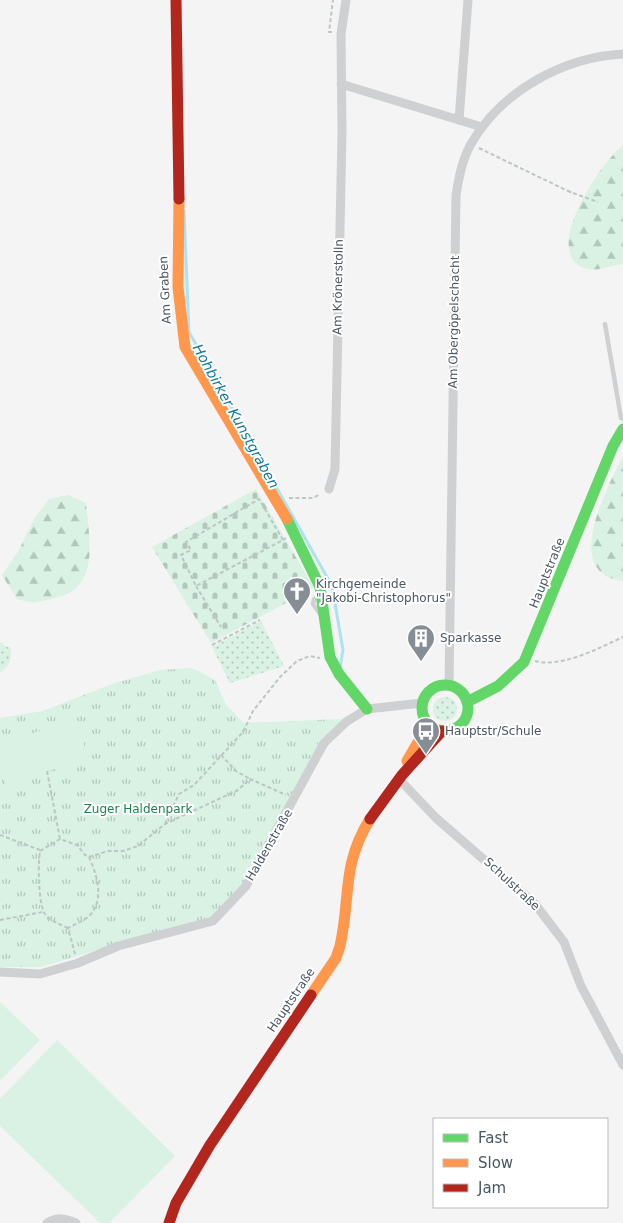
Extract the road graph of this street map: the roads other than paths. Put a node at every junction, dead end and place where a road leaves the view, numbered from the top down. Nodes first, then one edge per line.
1 (176, 0) edge
2 (346, 0) edge
3 (468, 0) edge
4 (623, 54) edge
5 (342, 84) junction
6 (459, 120) junction
7 (482, 127) junction
8 (605, 324) dead end
9 (623, 419) edge
10 (623, 429) edge
11 (329, 489) road end
12 (449, 686) junction
13 (467, 702) junction
14 (422, 703) junction
15 (367, 709) junction
16 (428, 725) junction
17 (442, 731) junction
18 (399, 778) junction
19 (0, 972) edge
20 (623, 1065) edge
21 (47, 1223) edge
22 (76, 1223) edge
23 (169, 1223) edge

1 - 15 street, Am Graben
2 - 5 street, Am Krönerstolln
3 - 6 street
4 - 7 street, Am Obergöpelschacht
5 - 6 street
5 - 11 street, Am Krönerstolln
6 - 7 street
7 - 12 street, Am Obergöpelschacht
8 - 9 lane
10 - 13 street, Hauptstraße
12 - 13 street
12 - 14 street
13 - 17 street
14 - 15 street, Haldenstraße
14 - 16 street
15 - 19 street, Haldenstraße
16 - 17 street
16 - 18 street, Hauptstraße
17 - 18 street, Hauptstraße
18 - 20 street, Schulstraße
18 - 23 street, Hauptstraße
21 - 22 street

